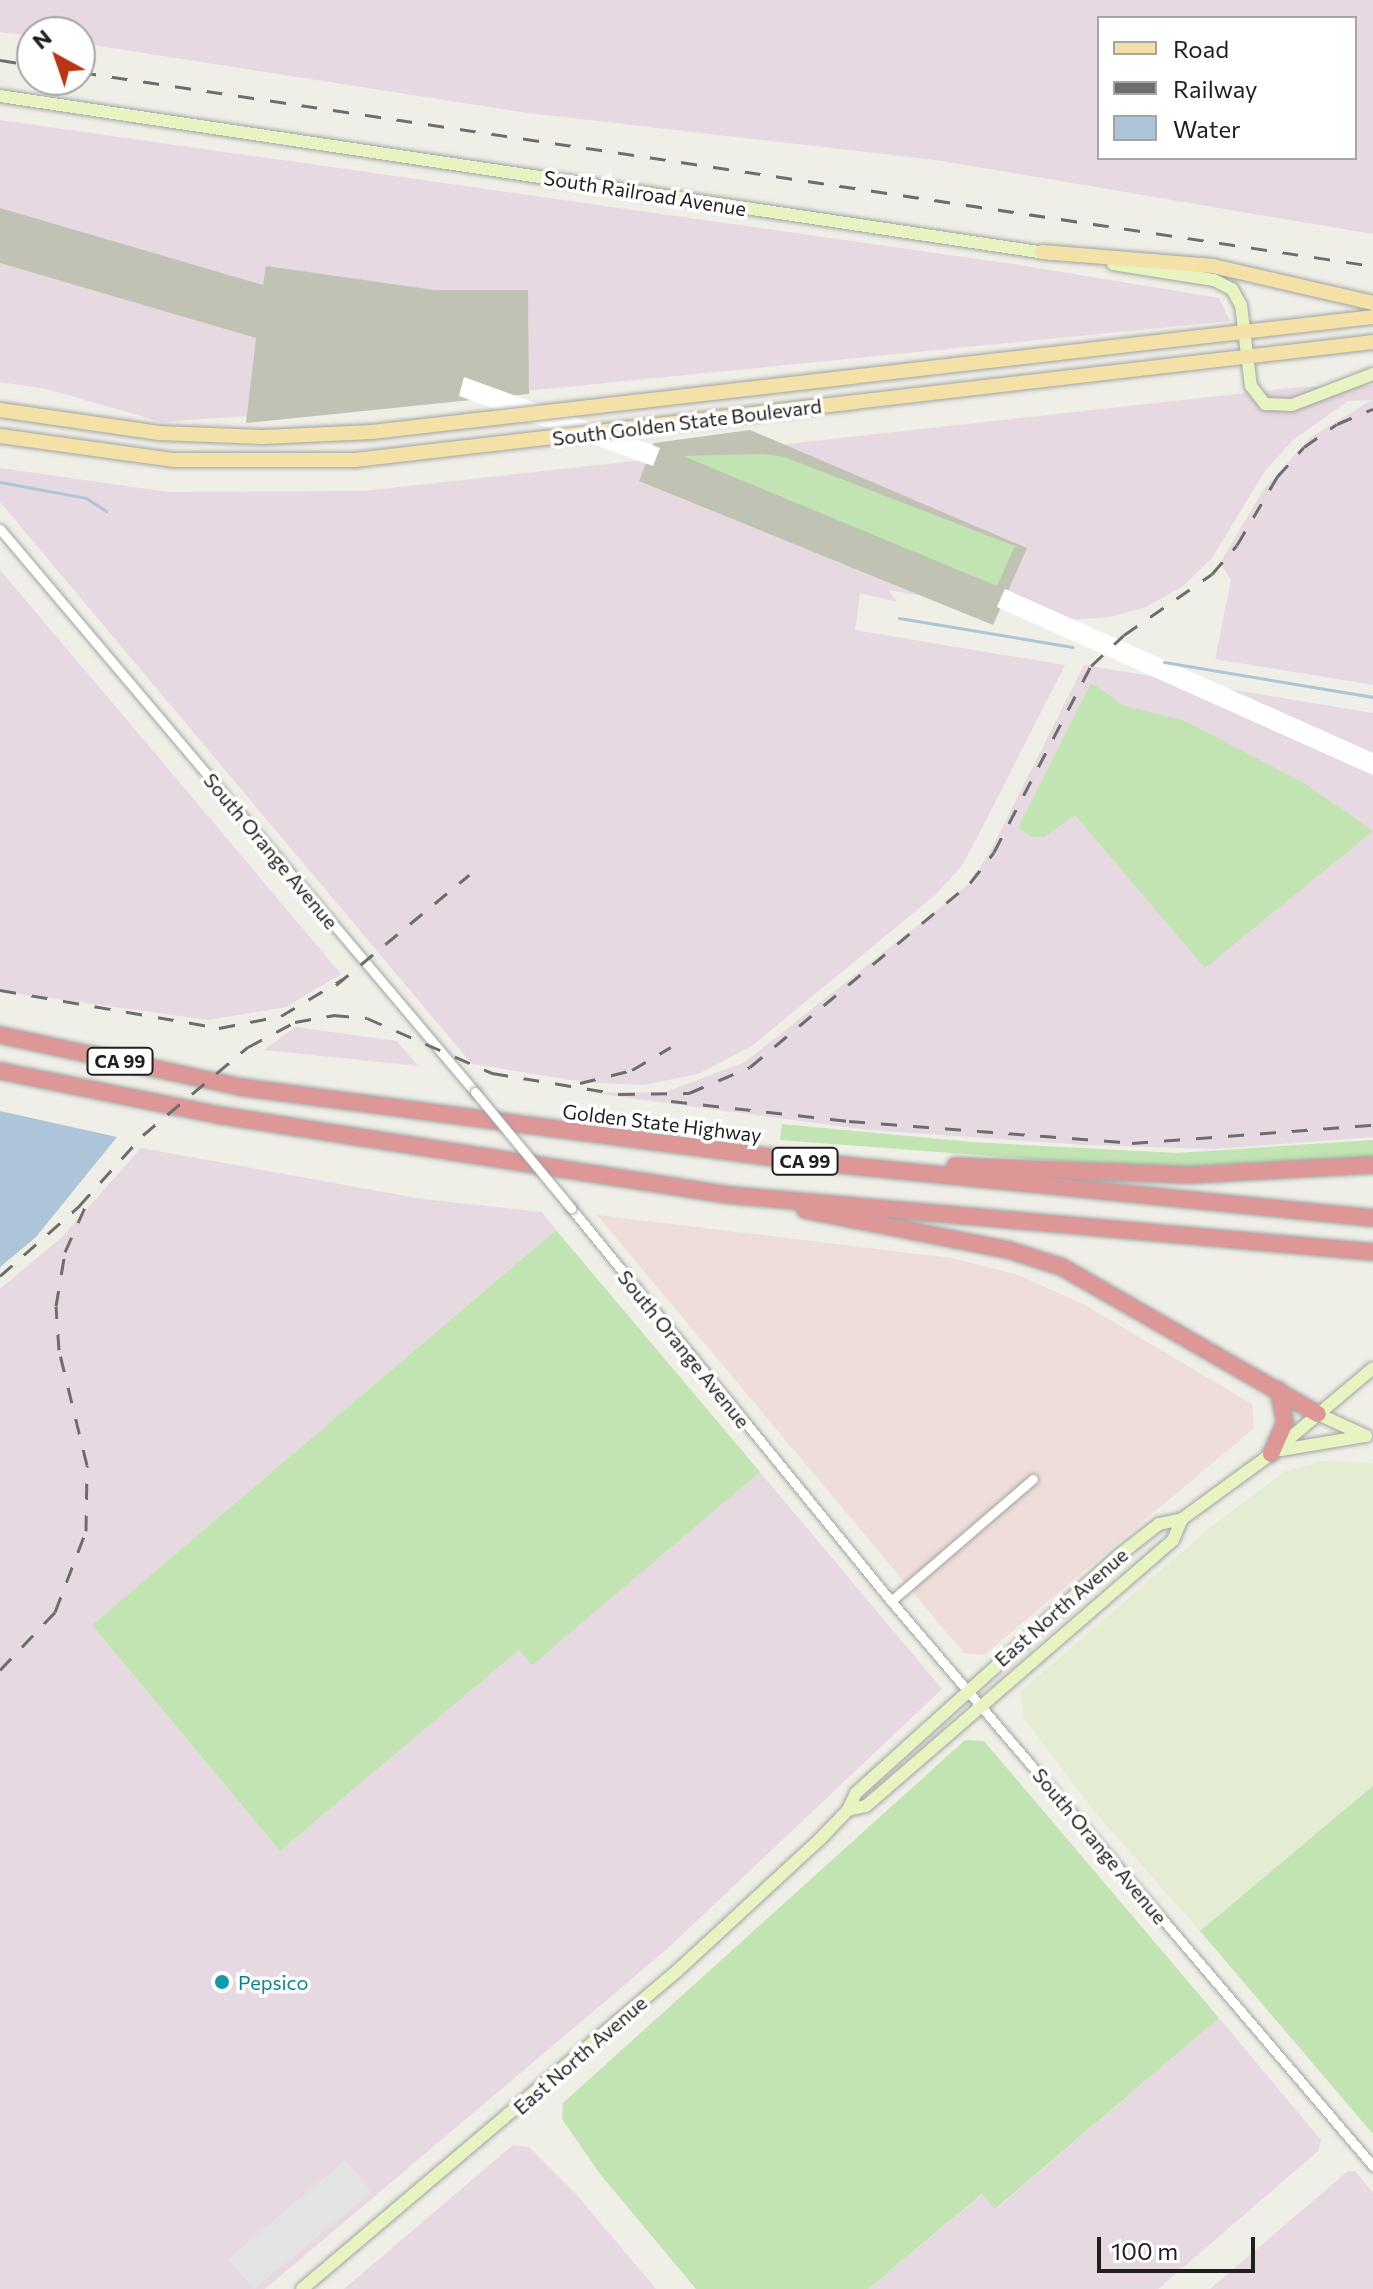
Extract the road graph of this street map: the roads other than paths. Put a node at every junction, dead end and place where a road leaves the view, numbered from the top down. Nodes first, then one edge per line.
1 (0, 96) edge
2 (1042, 252) junction
3 (1373, 303) edge
4 (1373, 317) edge
5 (1373, 342) edge
6 (1247, 343) junction
7 (1373, 374) edge
8 (0, 410) edge
9 (0, 436) edge
10 (0, 529) edge
11 (0, 1035) edge
12 (0, 1071) edge
13 (792, 1160) junction
14 (1373, 1165) edge
15 (729, 1195) junction
16 (1373, 1218) edge
17 (1373, 1252) edge
18 (1373, 1368) edge
19 (1278, 1390) junction
20 (1318, 1414) junction
21 (1370, 1437) edge
22 (1271, 1454) junction
23 (1033, 1479) dead end
24 (1182, 1519) junction
25 (891, 1601) junction
26 (967, 1690) junction
27 (980, 1705) junction
28 (848, 1810) junction
29 (1373, 2166) edge
30 (302, 2289) edge

1 - 2 street, South Railroad Avenue
2 - 3 main road
2 - 6 street, South Railroad Avenue
4 - 6 main road, South Golden State Boulevard
5 - 6 main road, South Golden State Boulevard
6 - 7 street, South Railroad Avenue
6 - 8 main road, South Golden State Boulevard
6 - 9 main road, South Golden State Boulevard
10 - 25 street, South Orange Avenue, bridge
11 - 13 highway, Golden State Highway / CA 99
12 - 15 highway, CA 99
13 - 14 highway
13 - 16 highway, Golden State Highway / CA 99
15 - 17 highway, CA 99
15 - 19 highway
18 - 20 street, East North Avenue
19 - 20 highway
19 - 22 highway
20 - 21 street
20 - 22 street, East North Avenue
21 - 22 street
22 - 24 street, East North Avenue
23 - 25 street
24 - 26 street, East North Avenue
24 - 27 street, East North Avenue
25 - 26 street, South Orange Avenue
26 - 27 street, South Orange Avenue
26 - 28 street, East North Avenue
27 - 28 street, East North Avenue
27 - 29 street, South Orange Avenue
28 - 30 street, East North Avenue

